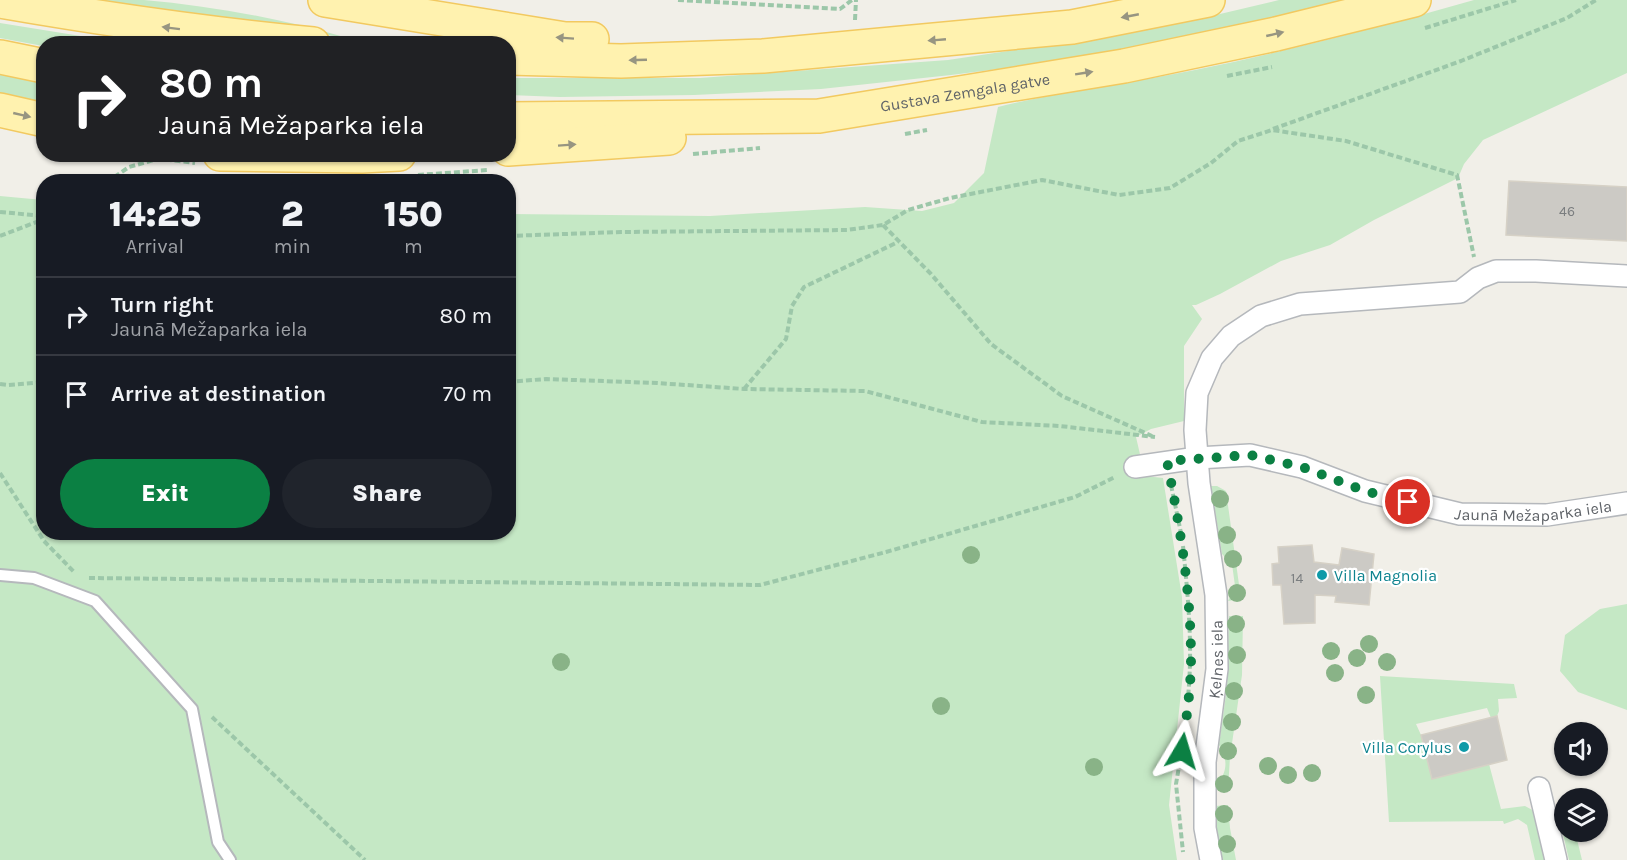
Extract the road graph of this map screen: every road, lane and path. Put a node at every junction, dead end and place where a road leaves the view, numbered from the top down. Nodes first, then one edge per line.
1 (0, 0) edge
2 (325, 0) edge
3 (678, 0) edge
4 (852, 0) edge
5 (1208, 0) edge
6 (1414, 0) edge
7 (1596, 0) edge
8 (227, 36) edge
9 (855, 48) junction
10 (0, 57) edge
11 (516, 58) edge
12 (36, 64) edge
13 (0, 110) edge
14 (819, 116) junction
15 (36, 118) edge
16 (516, 119) edge
17 (1272, 130) junction
18 (516, 148) edge
19 (148, 162) edge
20 (120, 174) edge
21 (0, 212) edge
22 (36, 217) edge
23 (36, 221) edge
24 (883, 225) junction
25 (0, 236) edge
26 (516, 236) edge
27 (898, 242) junction
28 (1627, 276) edge
29 (1478, 278) junction
30 (516, 381) edge
31 (36, 383) edge
32 (0, 384) edge
33 (744, 389) junction
34 (1197, 458) junction
35 (1167, 461) junction
36 (1135, 467) joint
37 (0, 473) edge
38 (1627, 503) edge
39 (36, 529) edge
40 (43, 540) edge
41 (0, 574) edge
42 (34, 578) junction
43 (80, 578) junction
44 (1187, 703) dead end
45 (192, 709) junction
46 (1181, 754) dead end
47 (1539, 788) dead end
48 (230, 860) edge
49 (365, 860) edge
50 (1185, 860) edge
51 (1211, 860) edge
52 (1556, 860) edge

8 -> 1 main road
9 -> 2 main road
3 - 4 path
5 -> 9 main road
14 -> 6 main road, Gustava Zemgala gatve
7 - 17 path
9 -> 11 main road
10 - 12 main road
13 -> 15 main road
14 - 16 main road, Gustava Zemgala gatve
18 -> 14 main road
17 - 24 path
17 - 29 path
19 - 20 path
21 - 22 path
23 - 25 path
24 - 26 path
24 - 27 path
27 - 33 path
27 - 33 path
28 - 29 street, Ķelnes iela
29 - 34 street, Ķelnes iela
30 - 33 path
31 - 32 path
34 - 35 street, Jaunā Mežaparka iela
34 - 38 street, Jaunā Mežaparka iela
34 - 51 street, Ķelnes iela
35 - 36 street, Jaunā Mežaparka iela
35 - 44 path
36 - 43 path
37 - 39 path
40 - 43 path
41 - 42 lane
42 - 43 path
42 - 45 lane
45 - 48 lane
45 - 49 path
46 - 50 path
47 - 52 street

